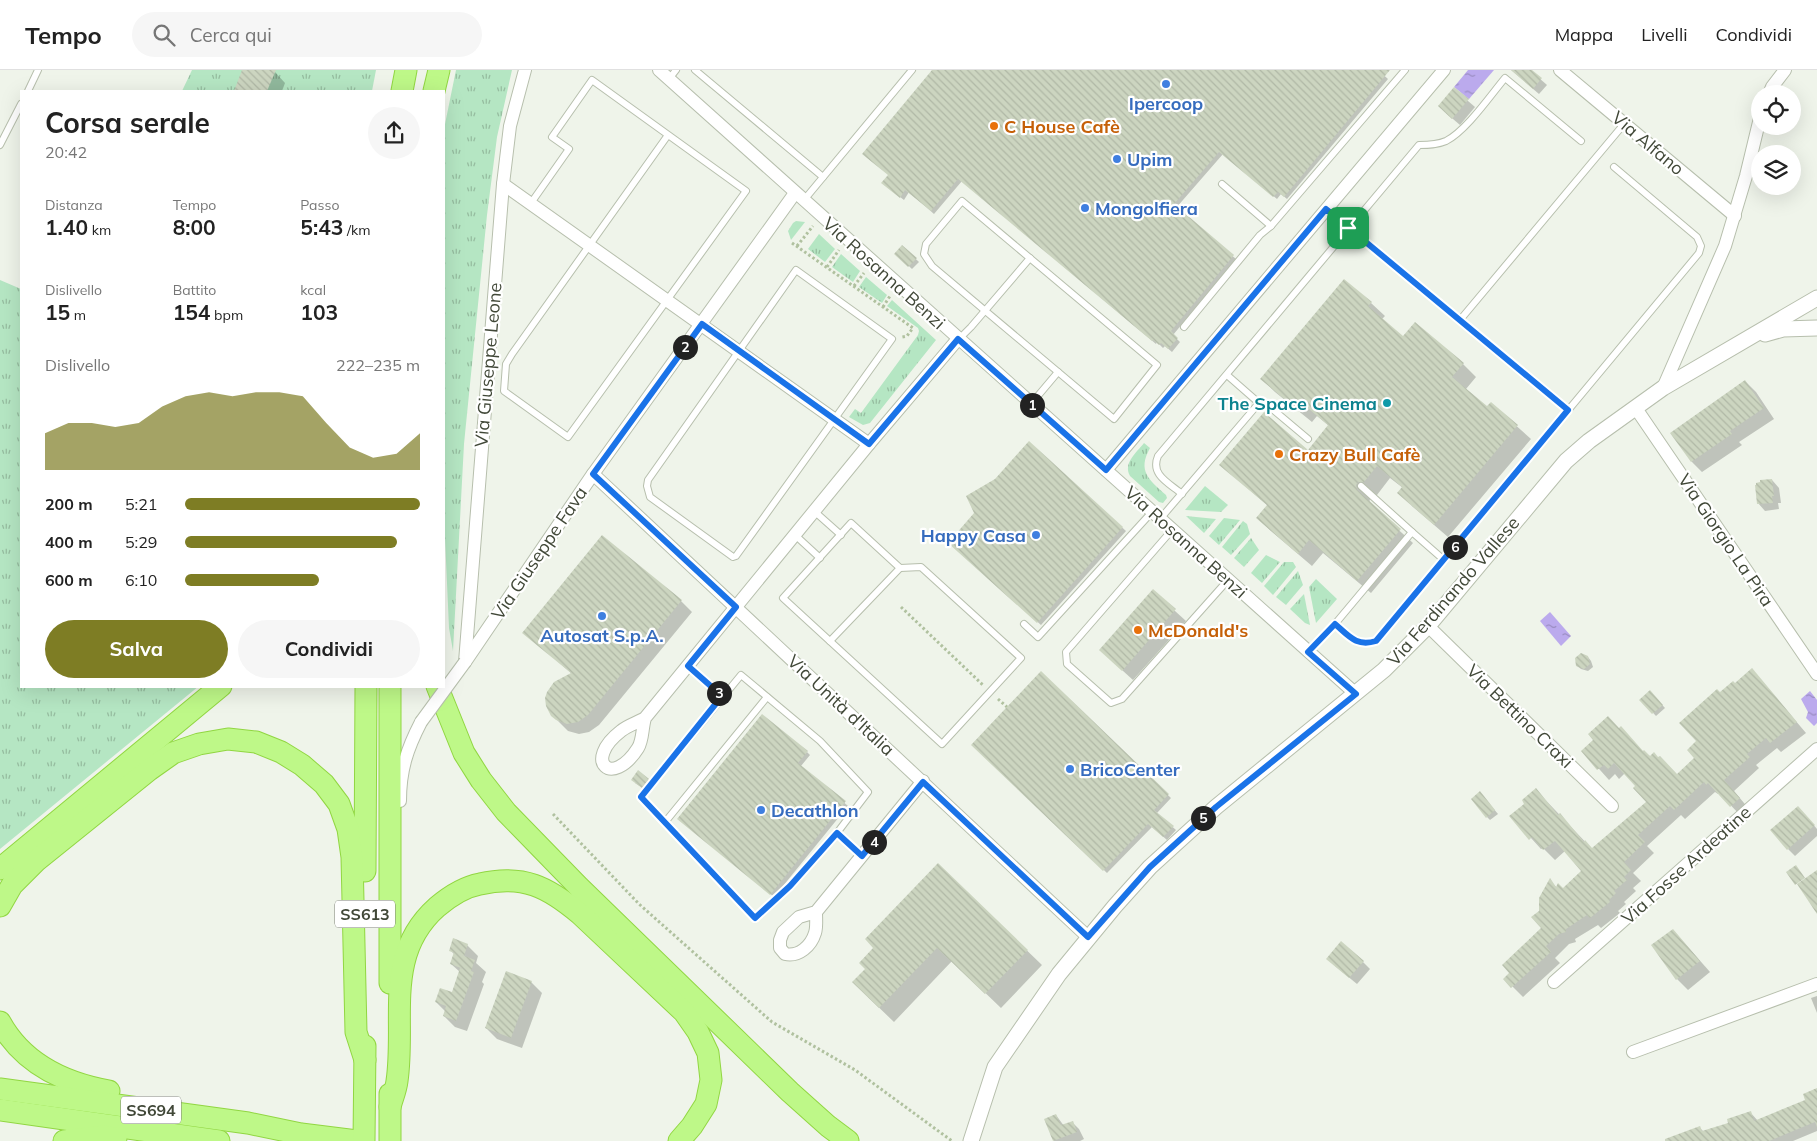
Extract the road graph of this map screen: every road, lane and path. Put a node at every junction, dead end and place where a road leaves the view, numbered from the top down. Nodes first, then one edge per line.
1 (38, 70) edge
2 (406, 70) edge
3 (430, 70) edge
4 (439, 70) edge
5 (525, 70) edge
6 (659, 70) edge
7 (695, 70) edge
8 (912, 70) edge
9 (1405, 70) edge
10 (1444, 70) edge
11 (1560, 70) edge
12 (1785, 70) edge
13 (672, 74) edge
14 (1774, 85) edge
15 (28, 90) edge
16 (402, 90) edge
17 (426, 90) edge
18 (434, 90) edge
19 (20, 106) edge
20 (1624, 124) junction
21 (668, 135) junction
22 (1756, 135) edge
23 (1581, 142) dead end
24 (0, 146) edge
25 (1614, 167) dead end
26 (823, 177) junction
27 (503, 184) junction
28 (1222, 184) dead end
29 (800, 197) junction
30 (531, 203) junction
31 (1326, 209) junction
32 (1735, 216) junction
33 (813, 226) dead end
34 (1271, 226) junction
35 (1348, 228) junction
36 (792, 243) dead end
37 (589, 244) junction
38 (797, 246) junction
39 (839, 250) dead end
40 (1030, 258) junction
41 (827, 267) junction
42 (864, 273) dead end
43 (854, 286) junction
44 (890, 296) dead end
45 (1817, 298) edge
46 (667, 300) junction
47 (882, 307) junction
48 (985, 311) junction
49 (1460, 320) junction
50 (702, 324) junction
51 (1184, 327) dead end
52 (1817, 328) edge
53 (892, 338) junction
54 (1749, 338) junction
55 (958, 339) junction
56 (738, 350) junction
57 (1058, 372) junction
58 (1227, 376) junction
59 (1663, 388) junction
60 (1259, 403) junction
61 (1031, 404) junction
62 (1635, 407) junction
63 (1568, 410) junction
64 (835, 420) junction
65 (1308, 439) dead end
66 (869, 444) junction
67 (1106, 470) junction
68 (593, 474) junction
69 (1361, 486) dead end
70 (1182, 494) junction
71 (814, 512) junction
72 (1156, 516) junction
73 (1172, 530) junction
74 (1412, 532) junction
75 (795, 535) junction
76 (841, 535) junction
77 (820, 558) junction
78 (1444, 560) junction
79 (900, 568) junction
80 (1228, 580) junction
81 (736, 607) junction
82 (901, 607) dead end
83 (1024, 624) dead end
84 (1335, 624) junction
85 (1428, 626) junction
86 (830, 642) junction
87 (1308, 652) junction
88 (465, 662) junction
89 (688, 666) junction
90 (1817, 674) edge
91 (219, 688) edge
92 (366, 688) edge
93 (390, 688) edge
94 (438, 688) edge
95 (990, 692) junction
96 (1356, 694) junction
97 (722, 696) junction
98 (767, 697) junction
99 (1007, 707) dead end
100 (645, 718) dead end
101 (1817, 749) edge
102 (923, 782) junction
103 (1612, 806) dead end
104 (553, 814) dead end
105 (666, 822) junction
106 (837, 833) junction
107 (862, 856) junction
108 (0, 869) edge
109 (390, 892) junction
110 (0, 906) edge
111 (816, 912) dead end
112 (1088, 937) junction
113 (1554, 982) dead end
114 (1817, 984) edge
115 (0, 1022) edge
116 (1633, 1052) dead end
117 (365, 1060) junction
118 (0, 1089) edge
119 (390, 1107) junction
120 (0, 1110) edge
121 (248, 1123) junction
122 (64, 1141) edge
123 (150, 1141) edge
124 (219, 1141) edge
125 (357, 1141) edge
126 (364, 1141) edge
127 (390, 1141) edge
128 (679, 1141) edge
129 (848, 1141) edge
130 (952, 1141) edge
131 (972, 1141) edge

1 - 15 lane
2 - 16 highway
3 - 17 highway
4 - 18 highway
5 - 27 street, Via Giuseppe Leone
6 - 13 street, Via Rosanna Benzi
7 - 26 lane
8 - 26 lane
9 - 34 lane
10 - 31 street
11 - 20 street, Via Alfano
12 - 14 street
13 - 29 street, Via Rosanna Benzi
19 - 24 lane
20 - 32 street, Via Alfano
20 - 49 lane
21 - 30 lane
21 - 37 lane
21 - 46 lane
22 - 32 street
23 - 35 lane
25 - 63 lane
26 - 29 lane
27 - 30 street
27 - 88 street, Via Giuseppe Leone
28 - 34 lane
29 - 50 street, Via Giuseppe Fava
29 - 55 street, Via Rosanna Benzi
30 - 37 street
31 - 35 lane
31 - 67 street
32 - 59 street
33 - 38 path
34 - 51 lane
35 - 49 lane
35 - 58 lane
36 - 38 path
37 - 46 street
37 - 46 lane
38 - 41 path
39 - 41 path
40 - 48 lane
40 - 48 lane
40 - 57 lane
41 - 43 path
42 - 43 path
43 - 47 path
44 - 47 path
45 - 54 street, Via Ferdinando Vallese
46 - 50 street
47 - 53 path
48 - 55 lane
48 - 57 lane
49 - 63 lane
50 - 56 street
50 - 68 street, Via Giuseppe Fava
52 - 54 street
53 - 56 lane
53 - 64 lane
54 - 59 street, Via Ferdinando Vallese
55 - 61 street, Via Rosanna Benzi
55 - 66 street
56 - 64 street
56 - 64 lane
57 - 61 lane
58 - 60 lane
58 - 70 lane
59 - 62 street, Via Ferdinando Vallese
60 - 65 lane
60 - 70 lane
61 - 67 street, Via Rosanna Benzi
62 - 85 street, Via Ferdinando Vallese
62 - 90 street, Via Giorgio La Pira
63 - 78 lane
64 - 66 street
66 - 71 street
67 - 72 street, Via Rosanna Benzi
68 - 81 street, Via Unità d'Italia
68 - 88 street, Via Giuseppe Fava
69 - 74 lane
70 - 72 lane
71 - 75 street
71 - 76 lane
72 - 73 street, Via Rosanna Benzi
72 - 83 lane
73 - 80 street, Via Rosanna Benzi
73 - 80 lane
74 - 78 lane
74 - 84 lane
75 - 77 lane
75 - 81 street
76 - 77 lane
76 - 79 lane
77 - 86 lane
78 - 84 lane
79 - 86 lane
79 - 95 lane
80 - 87 street, Via Rosanna Benzi
81 - 89 street
81 - 102 street, Via Unità d'Italia
82 - 95 path
84 - 87 lane
85 - 96 street, Via Ferdinando Vallese
85 - 103 street, Via Bettino Craxi
86 - 95 lane
87 - 96 street, Via Rosanna Benzi
88 - 109 street, Via Giuseppe Fava, bridge
89 - 97 lane
89 - 100 street
91 - 108 highway
92 - 117 highway, SS613
93 - 109 highway, SS613
94 - 129 highway
95 - 99 path
96 - 112 street, Via Ferdinando Vallese
97 - 98 lane
97 - 105 lane
98 - 105 lane
98 - 106 lane
101 - 113 street, Via Fosse Ardeatine
102 - 107 street
102 - 112 street, Via Unità d'Italia
104 - 130 path
105 - 106 lane
106 - 107 lane
107 - 111 street
109 - 119 highway, SS613
110 - 117 highway
112 - 131 street, Via Ferdinando Vallese
114 - 116 street
115 - 121 highway
117 - 126 highway, SS613
118 - 121 highway, SS694
119 - 127 highway, SS613
119 - 128 highway
120 - 124 highway, SS694
121 - 125 highway, SS694
122 - 123 highway

